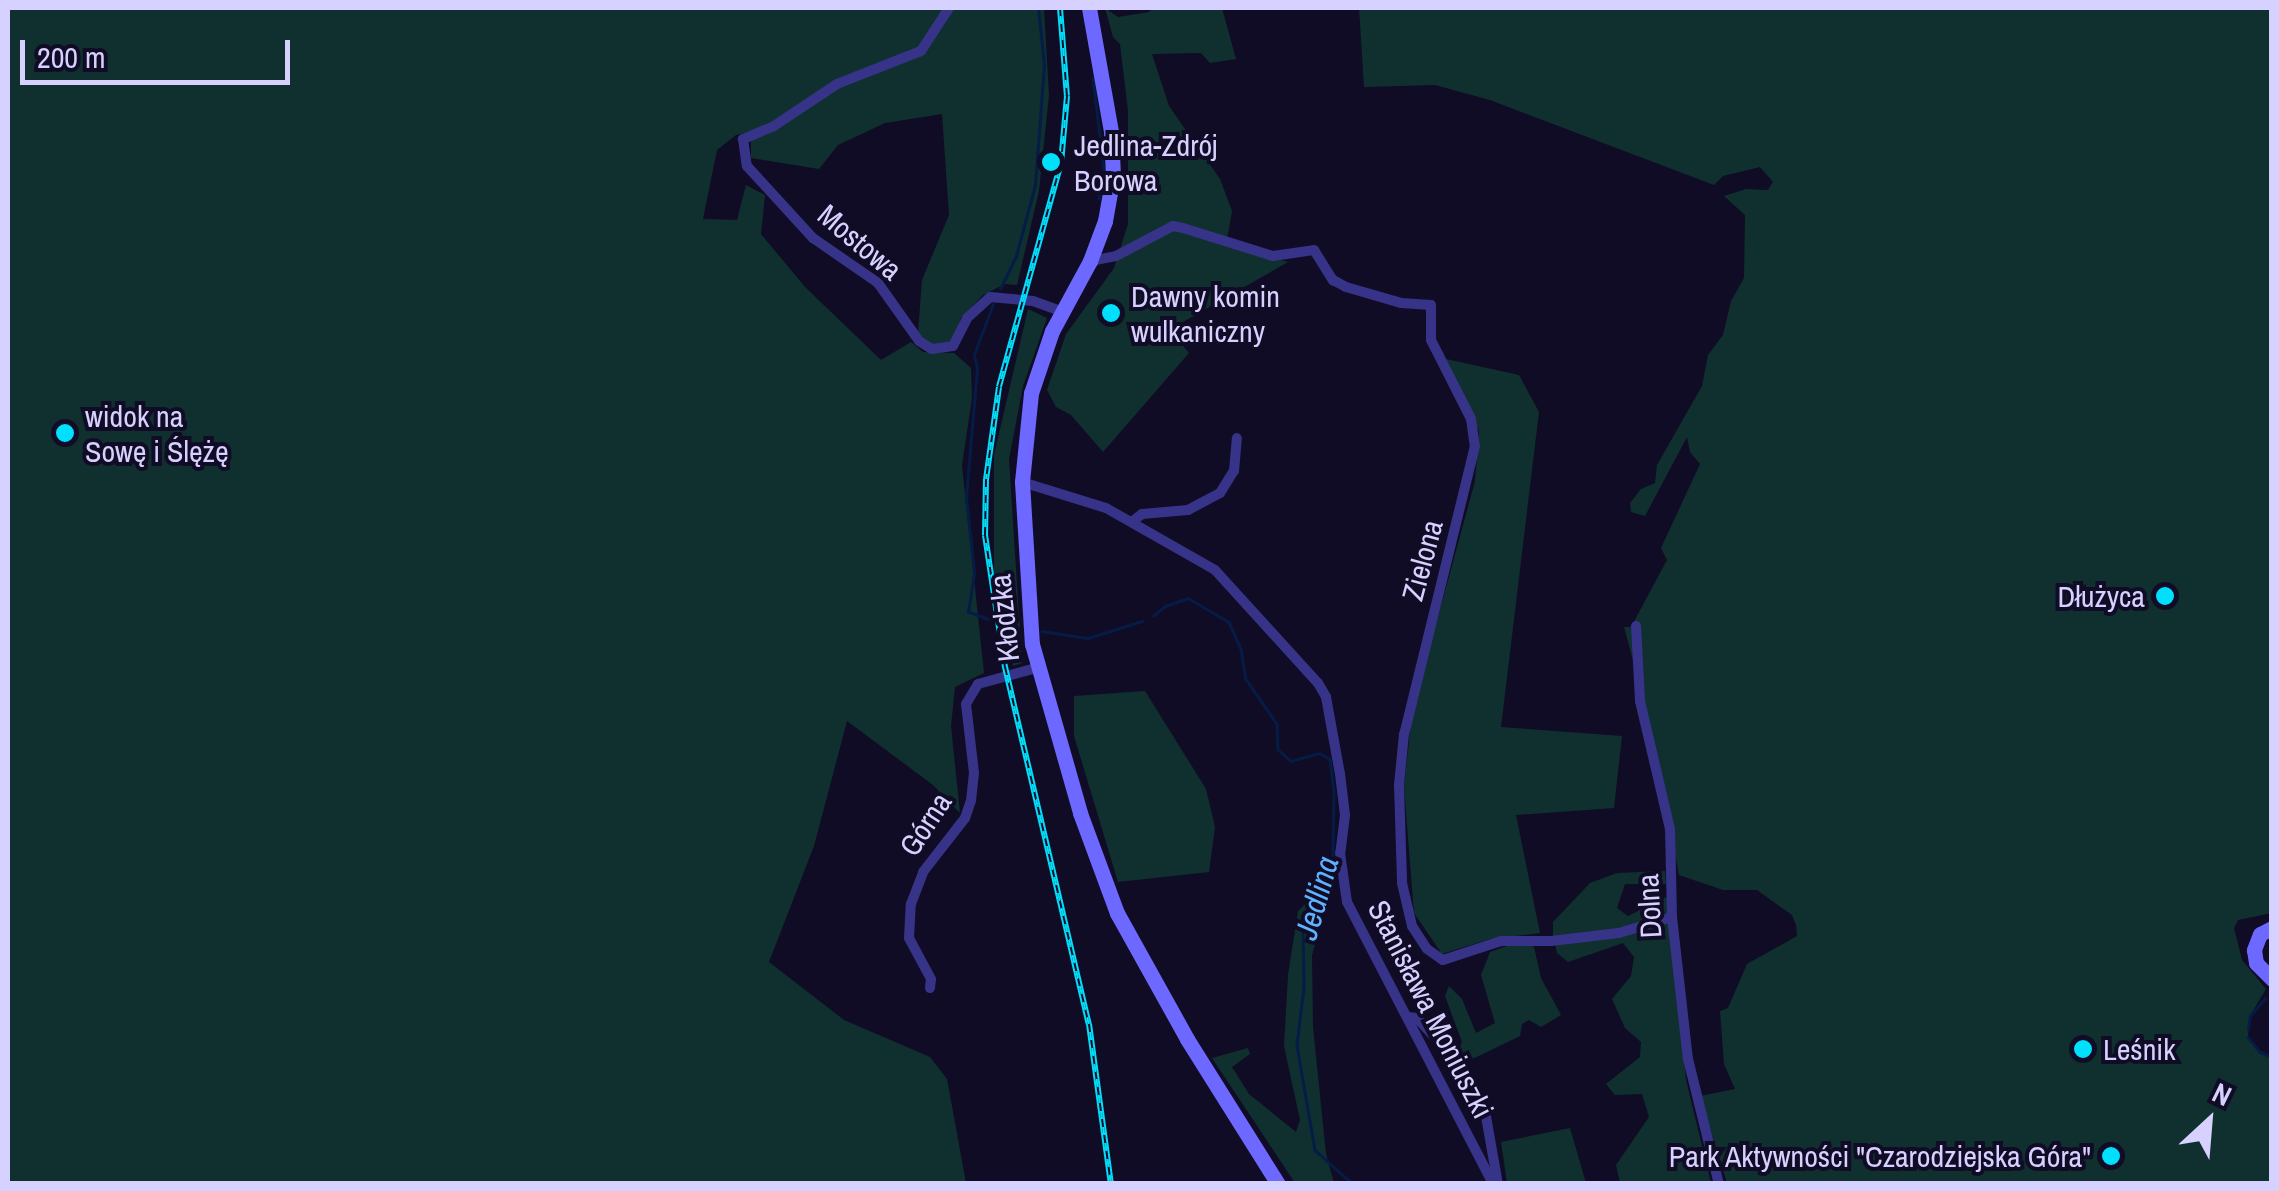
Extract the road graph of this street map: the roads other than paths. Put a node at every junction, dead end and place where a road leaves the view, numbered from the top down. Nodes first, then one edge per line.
1 (949, 8) edge
2 (1089, 8) edge
3 (1090, 261) junction
4 (1061, 311) junction
5 (1237, 438) dead end
6 (1022, 482) junction
7 (1133, 521) junction
8 (1636, 626) dead end
9 (1036, 668) junction
10 (1672, 917) junction
11 (2272, 928) edge
12 (2272, 979) edge
13 (930, 988) dead end
14 (1407, 1017) junction
15 (1278, 1184) edge
16 (1496, 1184) edge
17 (1719, 1184) edge

1 - 4 street, Mostowa
2 - 3 main road, Kłodzka
3 - 4 main road, Kłodzka
3 - 10 street, Zielona
4 - 6 main road, Kłodzka
5 - 7 street
6 - 7 street, Stanisława Moniuszki
6 - 9 main road, Kłodzka
7 - 14 street, Stanisława Moniuszki
8 - 10 street, Dolna
9 - 13 street, Górna
9 - 15 main road, Kłodzka
10 - 17 street, Dolna
11 - 12 main road
14 - 16 street, Stanisława Moniuszki
14 - 16 street

